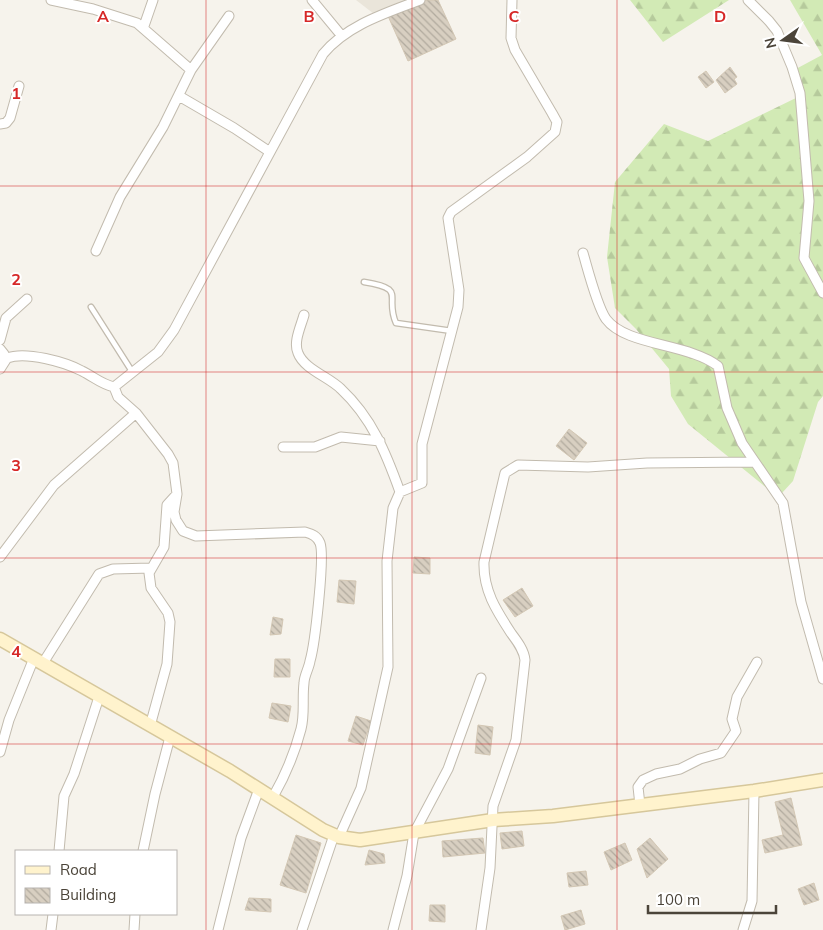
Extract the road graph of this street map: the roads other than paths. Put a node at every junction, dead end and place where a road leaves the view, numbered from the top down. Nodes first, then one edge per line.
1 (51, 0) edge
2 (153, 0) edge
3 (312, 0) edge
4 (420, 0) edge
5 (512, 0) edge
6 (748, 0) edge
7 (229, 16) dead end
8 (147, 29) junction
9 (342, 35) junction
10 (191, 70) junction
11 (19, 86) dead end
12 (179, 96) junction
13 (0, 124) edge
14 (270, 152) junction
15 (96, 251) dead end
16 (583, 253) dead end
17 (364, 282) dead end
18 (823, 293) edge
19 (27, 299) dead end
20 (91, 307) dead end
21 (304, 315) dead end
22 (452, 331) junction
23 (0, 340) edge
24 (0, 349) edge
25 (2, 365) edge
26 (133, 372) junction
27 (114, 387) junction
28 (136, 413) junction
29 (380, 441) junction
30 (283, 447) dead end
31 (753, 462) junction
32 (400, 492) junction
33 (178, 494) junction
34 (0, 557) edge
35 (151, 568) junction
36 (0, 638) edge
37 (39, 660) junction
38 (757, 662) dead end
39 (481, 678) dead end
40 (823, 679) edge
41 (100, 697) junction
42 (150, 726) junction
43 (170, 737) junction
44 (0, 752) edge
45 (823, 780) edge
46 (260, 789) junction
47 (754, 791) junction
48 (273, 797) junction
49 (640, 805) junction
50 (493, 820) junction
51 (414, 833) junction
52 (336, 836) junction
53 (59, 850) edge
54 (143, 850) edge
55 (53, 915) edge
56 (135, 915) edge
57 (51, 930) edge
58 (134, 930) edge
59 (218, 930) edge
60 (302, 930) edge
61 (393, 930) edge
62 (480, 930) edge
63 (743, 930) edge

1 - 8 street
2 - 8 street
3 - 9 street
4 - 9 street
5 - 22 street
6 - 18 street
7 - 10 street
8 - 10 street
9 - 14 street
10 - 12 street
11 - 13 street
12 - 14 street
12 - 15 street
14 - 26 street
16 - 31 street
17 - 22 lane
19 - 23 street
20 - 26 lane
21 - 29 street
22 - 32 street
24 - 25 street
25 - 27 street
26 - 27 street
27 - 28 street
28 - 33 street
28 - 34 street
29 - 30 street
29 - 32 street
31 - 40 street
31 - 50 street
32 - 52 street
33 - 35 street
33 - 48 street
35 - 37 street
35 - 42 street
36 - 37 street
37 - 41 street
37 - 44 street
38 - 49 street
39 - 51 street
41 - 42 street
41 - 53 street
42 - 43 street
43 - 46 street
43 - 54 street
45 - 47 street
46 - 48 street
46 - 59 street
47 - 49 street
47 - 63 street
48 - 52 street
49 - 50 street
50 - 51 street
50 - 62 street
51 - 52 street
51 - 61 street
52 - 60 street
55 - 57 street
56 - 58 street

